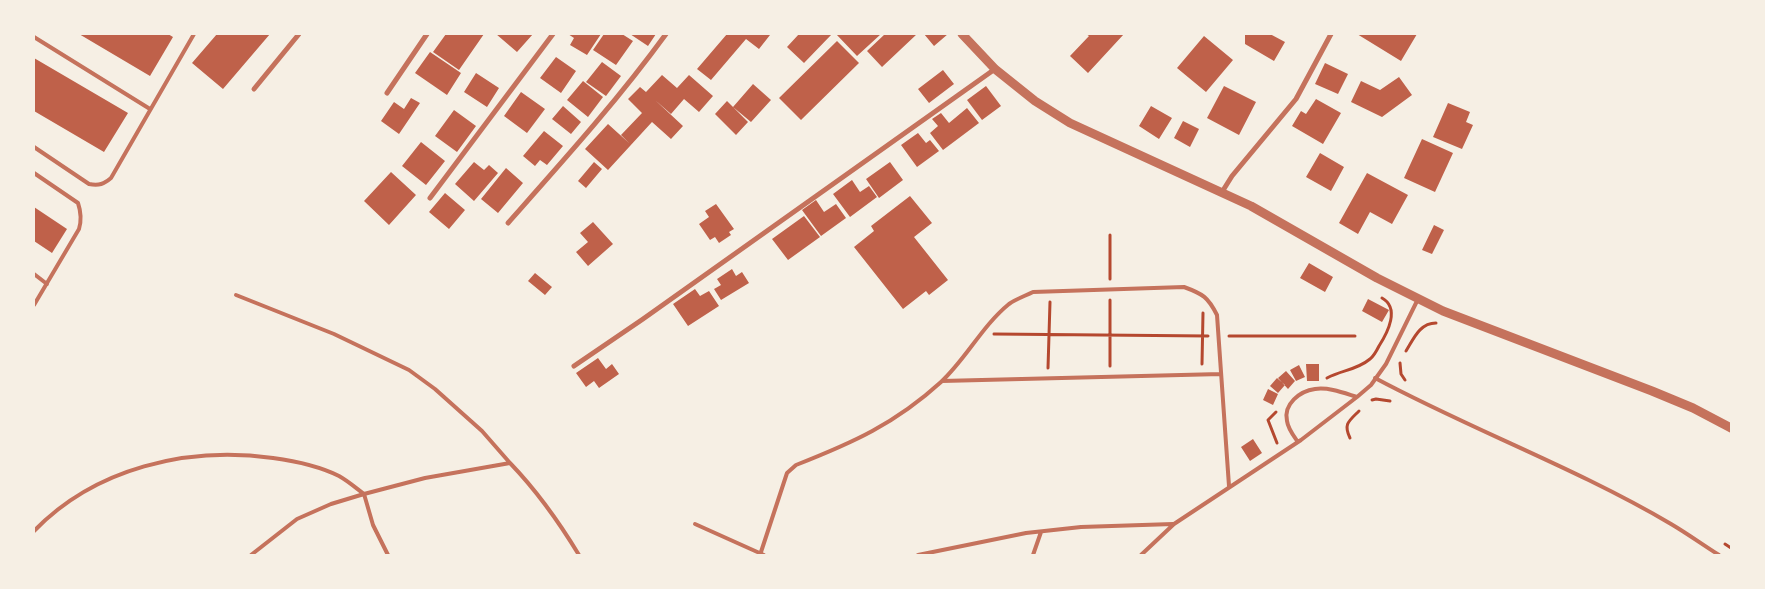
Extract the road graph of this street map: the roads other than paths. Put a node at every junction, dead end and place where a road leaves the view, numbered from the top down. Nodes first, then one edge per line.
1 (194, 34) edge
2 (298, 34) edge
3 (427, 34) edge
4 (552, 34) edge
5 (666, 34) edge
6 (962, 34) edge
7 (1331, 34) edge
8 (34, 37) edge
9 (994, 69) junction
10 (254, 89) dead end
11 (387, 93) dead end
12 (150, 109) junction
13 (34, 147) edge
14 (34, 173) edge
15 (1222, 192) junction
16 (430, 198) dead end
17 (508, 223) dead end
18 (34, 274) edge
19 (47, 284) junction
20 (236, 295) dead end
21 (1418, 299) junction
22 (34, 305) edge
23 (574, 366) dead end
24 (1221, 374) junction
25 (1375, 378) junction
26 (942, 381) junction
27 (1357, 397) junction
28 (1731, 428) edge
29 (1298, 442) junction
30 (510, 463) junction
31 (1230, 486) junction
32 (364, 494) junction
33 (695, 524) dead end
34 (1174, 524) junction
35 (34, 531) edge
36 (1041, 532) junction
37 (251, 555) edge
38 (388, 555) edge
39 (579, 555) edge
40 (761, 555) edge
41 (918, 555) edge
42 (1033, 555) edge
43 (1140, 555) edge
44 (1719, 555) edge

1 - 12 lane
2 - 10 street
3 - 11 street
4 - 16 street
5 - 17 street
6 - 9 street
7 - 15 street
8 - 12 lane
9 - 15 street
9 - 23 street
12 - 13 lane
14 - 19 lane
15 - 21 street
18 - 19 lane
19 - 22 lane
20 - 30 lane
21 - 25 lane
21 - 28 street
24 - 26 lane
24 - 26 lane
24 - 31 lane
25 - 27 lane
25 - 44 lane
26 - 40 lane
27 - 29 lane
27 - 29 lane
29 - 31 lane
30 - 32 lane
30 - 39 lane
31 - 34 lane
32 - 35 lane
32 - 37 lane
32 - 38 lane
33 - 40 lane
34 - 36 lane
34 - 43 lane
36 - 41 lane
36 - 42 lane

